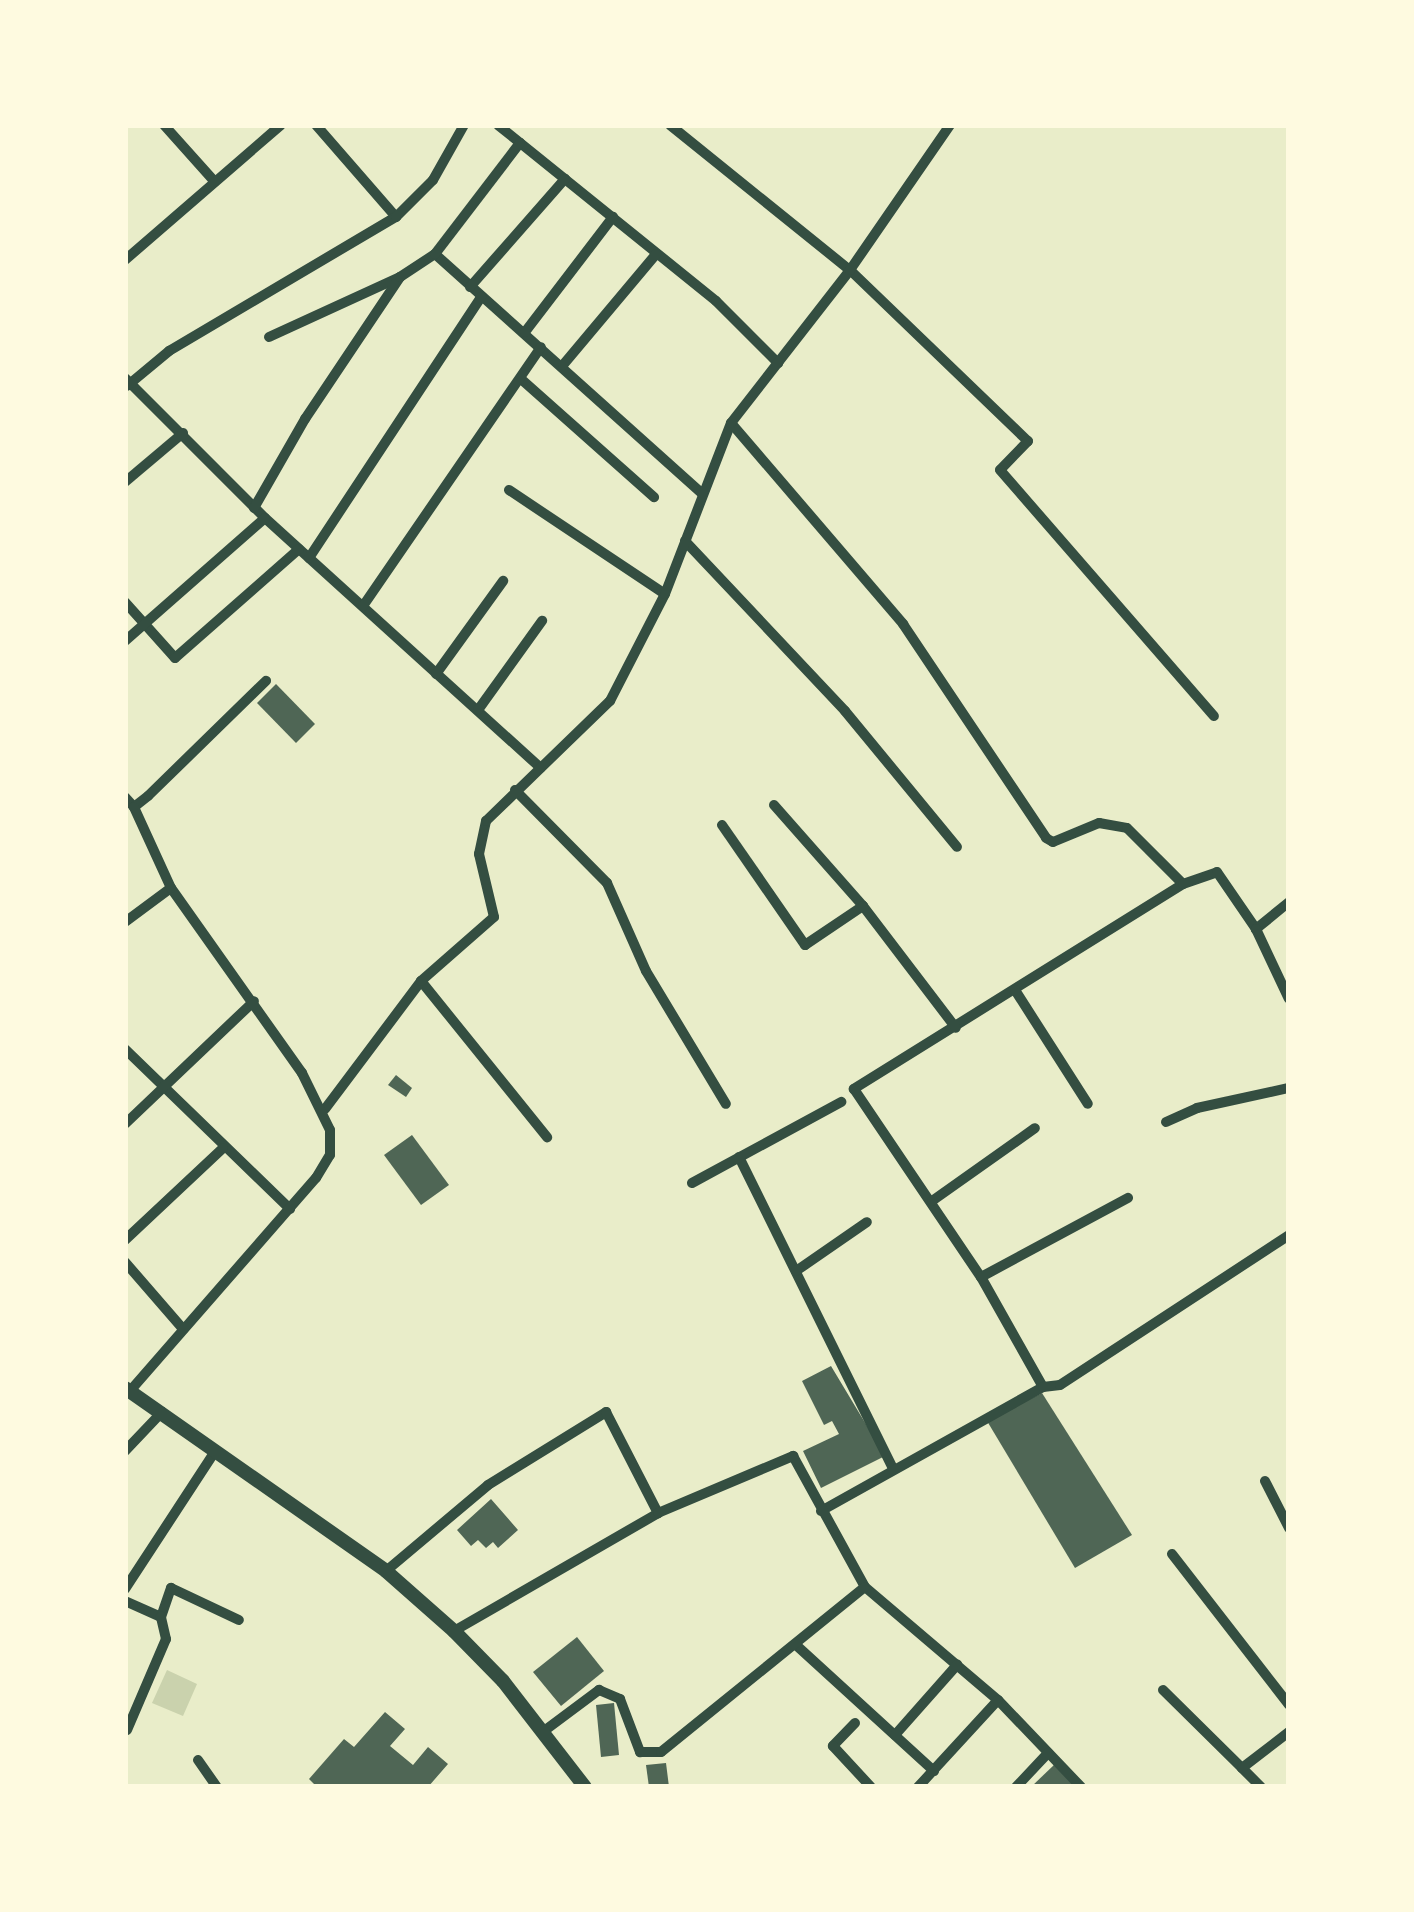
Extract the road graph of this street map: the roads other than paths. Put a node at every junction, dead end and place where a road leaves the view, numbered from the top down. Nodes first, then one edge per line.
1 (164, 125) edge
2 (280, 125) edge
3 (316, 125) edge
4 (464, 125) edge
5 (498, 125) edge
6 (670, 125) edge
7 (950, 125) edge
8 (520, 143) junction
9 (565, 178) junction
10 (215, 182) junction
11 (396, 217) junction
12 (613, 218) junction
13 (435, 254) junction
14 (656, 254) junction
15 (125, 260) edge
16 (850, 270) junction
17 (400, 277) junction
18 (470, 287) junction
19 (482, 297) junction
20 (525, 332) junction
21 (268, 336) dead end
22 (542, 347) junction
23 (778, 363) junction
24 (563, 366) junction
25 (521, 379) junction
26 (127, 383) edge
27 (731, 423) junction
28 (183, 432) junction
29 (125, 482) edge
30 (509, 490) dead end
31 (701, 493) junction
32 (654, 496) dead end
33 (254, 508) junction
34 (265, 518) junction
35 (685, 541) junction
36 (299, 549) junction
37 (309, 558) junction
38 (504, 581) dead end
39 (664, 594) junction
40 (125, 602) edge
41 (362, 606) junction
42 (542, 622) dead end
43 (144, 626) junction
44 (125, 641) edge
45 (436, 674) junction
46 (266, 681) dead end
47 (478, 710) junction
48 (1214, 716) dead end
49 (542, 768) junction
50 (515, 790) junction
51 (125, 797) edge
52 (134, 806) junction
53 (774, 806) dead end
54 (722, 825) dead end
55 (957, 847) dead end
56 (1183, 884) junction
57 (171, 888) junction
58 (1289, 902) edge
59 (863, 906) junction
60 (125, 922) edge
61 (1256, 930) junction
62 (421, 981) junction
63 (1015, 990) junction
64 (1289, 998) edge
65 (254, 1001) junction
66 (956, 1028) junction
67 (125, 1049) edge
68 (1289, 1088) edge
69 (162, 1091) junction
70 (840, 1102) dead end
71 (726, 1104) dead end
72 (1088, 1104) dead end
73 (325, 1109) junction
74 (1166, 1122) dead end
75 (125, 1124) edge
76 (1035, 1128) dead end
77 (547, 1137) dead end
78 (223, 1148) junction
79 (739, 1157) junction
80 (692, 1182) dead end
81 (1128, 1198) dead end
82 (932, 1201) junction
83 (290, 1209) junction
84 (868, 1222) dead end
85 (1289, 1235) edge
86 (125, 1240) edge
87 (125, 1262) edge
88 (796, 1272) junction
89 (981, 1277) junction
90 (183, 1329) junction
91 (1043, 1387) junction
92 (128, 1389) edge
93 (162, 1412) junction
94 (216, 1450) junction
95 (125, 1452) edge
96 (893, 1468) junction
97 (1265, 1481) dead end
98 (822, 1511) junction
99 (658, 1513) junction
100 (1289, 1528) edge
101 (1172, 1554) dead end
102 (386, 1572) junction
103 (865, 1587) junction
104 (125, 1589) edge
105 (125, 1601) edge
106 (161, 1616) junction
107 (239, 1620) dead end
108 (454, 1631) junction
109 (796, 1645) junction
110 (957, 1665) junction
111 (1163, 1690) dead end
112 (998, 1700) junction
113 (1289, 1705) edge
114 (854, 1723) dead end
115 (126, 1730) edge
116 (544, 1732) junction
117 (1289, 1732) edge
118 (895, 1735) junction
119 (1048, 1752) junction
120 (198, 1760) dead end
121 (1242, 1768) junction
122 (934, 1771) junction
123 (217, 1787) edge
124 (585, 1787) edge
125 (871, 1787) edge
126 (918, 1787) edge
127 (1016, 1787) edge
128 (1081, 1787) edge
129 (1261, 1787) edge

1 - 10 street
2 - 10 street
3 - 11 street
4 - 11 street
5 - 8 street
6 - 16 street
7 - 16 street
8 - 9 street
8 - 13 street
9 - 12 street
9 - 18 street
10 - 15 street
11 - 26 street
12 - 14 street
12 - 20 street
13 - 17 street
13 - 18 street
14 - 23 street
14 - 24 street
16 - 23 street
16 - 48 street
17 - 21 street
17 - 33 street
18 - 19 street
19 - 20 street
19 - 37 street
20 - 22 street
22 - 24 street
22 - 25 street
23 - 27 street
24 - 31 street
25 - 32 street
25 - 41 street
26 - 28 street
27 - 31 street
27 - 56 street
28 - 29 street
28 - 33 street
30 - 39 street
31 - 35 street
33 - 34 street
34 - 36 street
34 - 43 street
35 - 39 street
35 - 55 street
36 - 37 street
36 - 43 street
37 - 41 street
38 - 45 street
39 - 49 street
40 - 43 street
41 - 45 street
42 - 47 street
43 - 44 street
45 - 47 street
46 - 52 street
47 - 49 street
49 - 50 street
50 - 62 street
50 - 71 street
51 - 52 street
52 - 57 street
53 - 59 street
54 - 59 street
56 - 61 street
56 - 63 street
57 - 60 street
57 - 65 street
58 - 61 street
59 - 66 street
61 - 64 street
62 - 73 street
62 - 77 street
63 - 66 street
63 - 72 street
65 - 69 street
65 - 73 street
66 - 82 street
67 - 69 street
68 - 74 street
69 - 75 street
69 - 78 street
70 - 79 street
73 - 83 street
76 - 82 street
78 - 83 street
78 - 86 street
79 - 80 street
79 - 88 street
81 - 89 street
82 - 89 street
83 - 90 street
84 - 88 street
85 - 91 street
87 - 90 street
88 - 96 street
89 - 91 street
90 - 92 street
91 - 96 street
92 - 93 main road
93 - 94 main road
93 - 95 street
94 - 102 main road
94 - 104 street
96 - 98 street
97 - 100 street
98 - 99 street
98 - 103 street
99 - 102 street
99 - 108 street
101 - 113 street
102 - 108 main road
103 - 109 street
103 - 110 street
105 - 106 street
106 - 107 street
106 - 115 street
108 - 116 main road
109 - 116 street
109 - 118 street
110 - 112 street
110 - 118 street
111 - 121 street
112 - 119 street
112 - 122 street
114 - 125 street
116 - 124 main road
117 - 121 street
118 - 122 street
119 - 127 street
119 - 128 street
120 - 123 street
121 - 129 street
122 - 126 street

